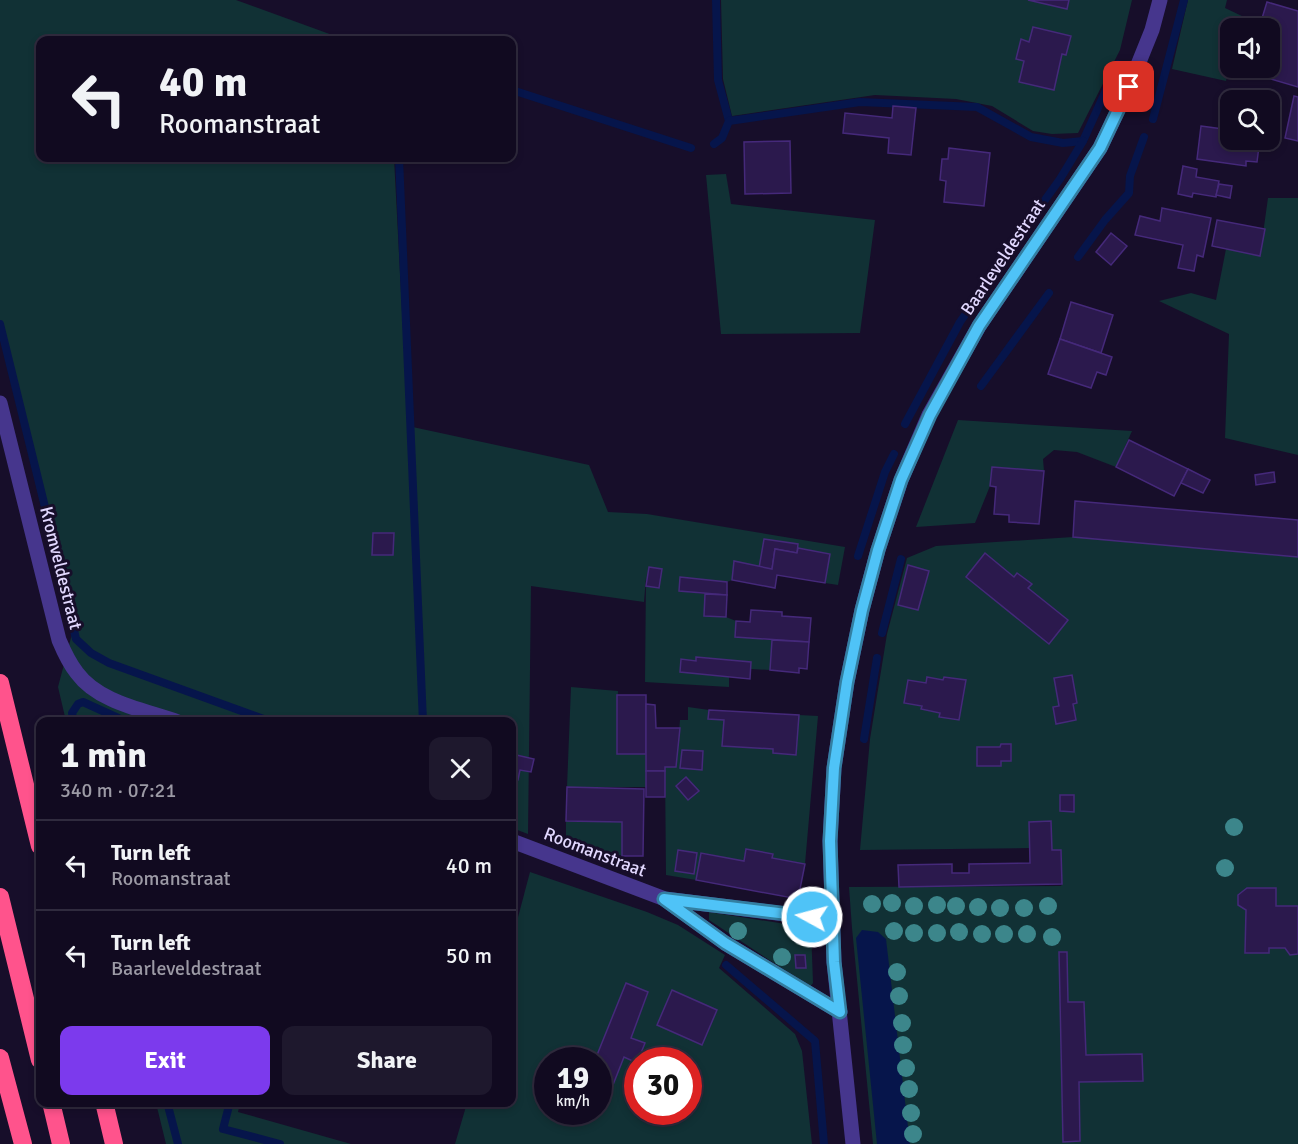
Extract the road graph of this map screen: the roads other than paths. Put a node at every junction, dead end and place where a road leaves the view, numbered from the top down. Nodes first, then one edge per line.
1 (1160, 0) edge
2 (0, 403) edge
3 (0, 683) edge
4 (164, 717) edge
5 (36, 830) edge
6 (516, 843) edge
7 (0, 897) edge
8 (664, 899) junction
9 (833, 920) junction
10 (840, 1012) junction
11 (36, 1044) edge
12 (0, 1058) edge
13 (52, 1107) edge
14 (105, 1107) edge
15 (23, 1144) edge
16 (61, 1144) edge
17 (114, 1144) edge
18 (853, 1144) edge

1 - 9 street, Baarleveldestraat
2 - 4 street, Kromveldestraat
3 - 5 highway
6 - 8 street, Roomanstraat
7 - 11 highway
8 - 9 street, Roomanstraat
8 - 10 street, Roomanstraat
9 - 10 street, Baarleveldestraat
10 - 18 street, Baarleveldestraat
12 - 15 highway
13 - 16 highway
14 - 17 highway

